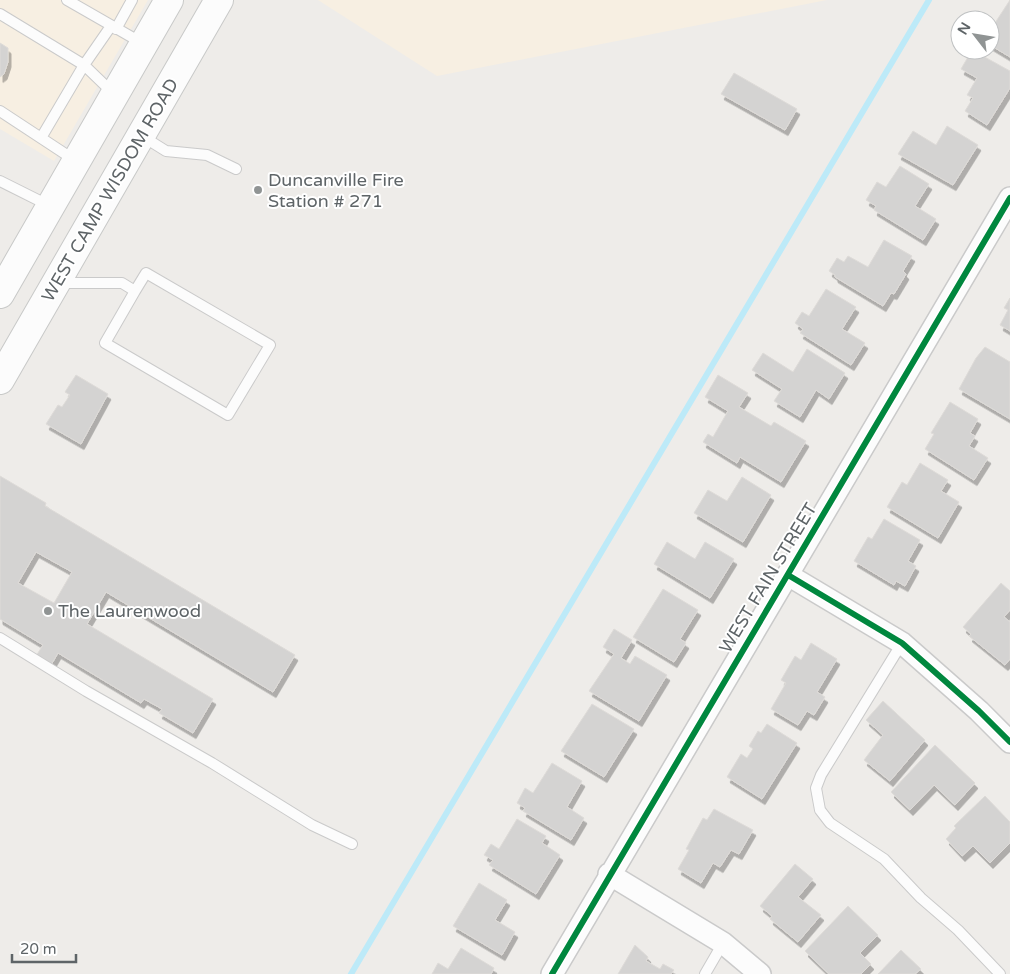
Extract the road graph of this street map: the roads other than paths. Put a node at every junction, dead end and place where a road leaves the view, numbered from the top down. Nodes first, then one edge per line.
1 (67, 0) edge
2 (132, 0) edge
3 (169, 0) edge
4 (219, 0) edge
5 (0, 14) edge
6 (114, 27) junction
7 (144, 44) junction
8 (84, 65) junction
9 (115, 95) junction
10 (0, 111) edge
11 (141, 135) junction
12 (40, 138) junction
13 (77, 162) junction
14 (236, 169) dead end
15 (0, 181) edge
16 (1010, 198) edge
17 (51, 206) junction
18 (56, 283) junction
19 (135, 291) junction
20 (0, 294) edge
21 (0, 380) edge
22 (788, 575) junction
23 (0, 638) edge
24 (902, 643) junction
25 (1010, 742) edge
26 (352, 844) dead end
27 (610, 874) junction
28 (724, 943) junction
29 (552, 974) edge
30 (705, 974) edge
31 (760, 974) edge
32 (1000, 974) edge

1 - 6 lane
2 - 6 lane
3 - 7 main road
4 - 11 main road, WEST CAMP WISDOM ROAD
5 - 8 lane
6 - 7 lane
6 - 8 lane
7 - 9 main road
8 - 9 lane
8 - 12 lane
9 - 11 main road
9 - 13 main road
10 - 12 lane
11 - 14 lane
11 - 18 main road, WEST CAMP WISDOM ROAD
12 - 13 lane
13 - 17 main road
15 - 17 lane
16 - 22 street, WEST FAIN STREET
17 - 20 main road
18 - 19 lane
18 - 21 main road, WEST CAMP WISDOM ROAD
19 - 19 lane
22 - 24 street
22 - 27 street, WEST FAIN STREET
23 - 26 lane
24 - 25 street
24 - 32 lane
27 - 28 street
27 - 29 street, WEST FAIN STREET
28 - 30 lane
28 - 31 street

